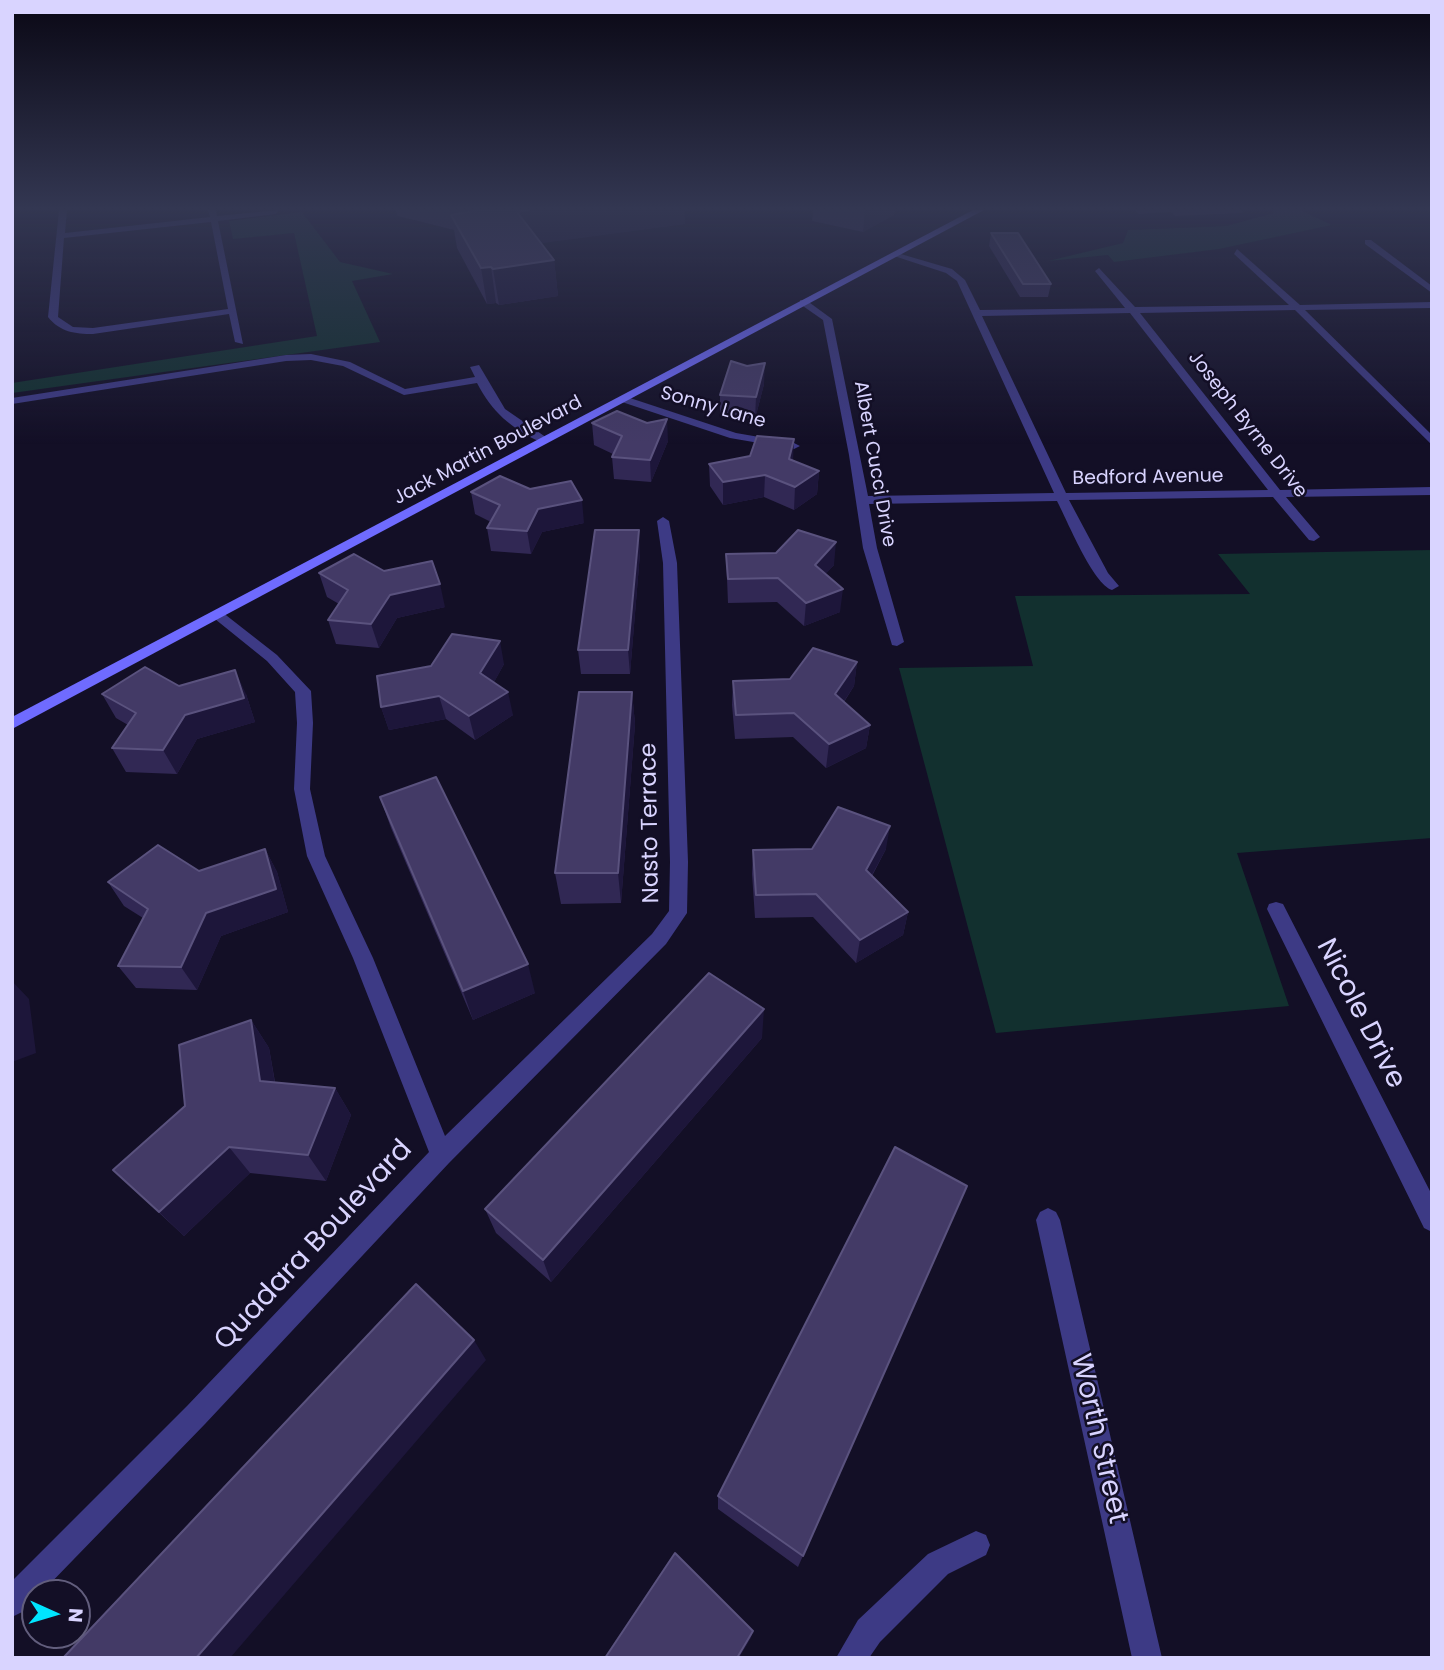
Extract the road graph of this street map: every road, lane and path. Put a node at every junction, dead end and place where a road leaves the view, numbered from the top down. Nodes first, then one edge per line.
1 (56, 288) edge
2 (228, 288) edge
3 (831, 288) edge
4 (965, 288) edge
5 (1114, 288) edge
6 (1276, 288) edge
7 (803, 302) junction
8 (1432, 305) edge
9 (1296, 306) junction
10 (1133, 310) junction
11 (233, 311) junction
12 (977, 313) junction
13 (240, 342) dead end
14 (475, 367) dead end
15 (481, 379) junction
16 (623, 399) junction
17 (12, 401) edge
18 (544, 440) junction
19 (1432, 442) edge
20 (794, 446) edge
21 (1432, 491) edge
22 (1278, 495) junction
23 (1062, 498) junction
24 (864, 500) junction
25 (663, 521) dead end
26 (1314, 537) dead end
27 (1112, 586) dead end
28 (217, 615) junction
29 (897, 642) dead end
30 (12, 724) edge
31 (1276, 909) dead end
32 (441, 1155) junction
33 (1048, 1220) dead end
34 (1432, 1220) edge
35 (976, 1545) dead end
36 (12, 1602) edge
37 (851, 1658) edge
38 (1147, 1658) edge

1 - 11 street
2 - 11 street
3 - 7 street, Jack Martin Boulevard
4 - 12 street
5 - 10 street, Joseph Byrne Drive
6 - 9 street
7 - 16 street, Jack Martin Boulevard
7 - 24 street, Albert Cucci Drive
8 - 9 street
9 - 10 street
9 - 19 street
10 - 12 street
10 - 22 street, Joseph Byrne Drive
11 - 13 street
12 - 23 street
14 - 15 street
15 - 17 street
15 - 18 street
16 - 18 street, Jack Martin Boulevard
16 - 20 street, Sonny Lane
18 - 28 street, Jack Martin Boulevard
21 - 22 street, Bedford Avenue
22 - 23 street, Bedford Avenue
22 - 26 street, Joseph Byrne Drive
23 - 24 street, Bedford Avenue
23 - 27 street
24 - 29 street, Albert Cucci Drive
25 - 32 street, Nasto Terrace
28 - 30 street, Jack Martin Boulevard
28 - 32 street, Quadara Boulevard
31 - 34 street, Nicole Drive
32 - 36 street, Quadara Boulevard
33 - 38 street, Worth Street
35 - 37 street

